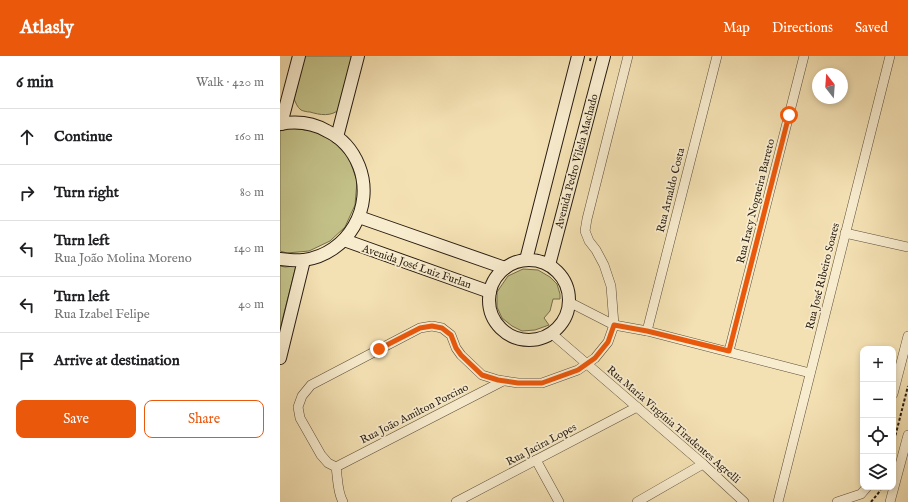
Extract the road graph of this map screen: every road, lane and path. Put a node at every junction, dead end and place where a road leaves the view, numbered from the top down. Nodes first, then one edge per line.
1 (299, 56) edge
2 (358, 56) edge
3 (578, 56) edge
4 (604, 56) edge
5 (628, 56) edge
6 (717, 56) edge
7 (804, 56) edge
8 (890, 56) edge
9 (281, 124) edge
10 (337, 137) junction
11 (359, 216) junction
12 (846, 233) junction
13 (344, 240) junction
14 (908, 247) edge
15 (280, 259) edge
16 (304, 260) junction
17 (526, 260) junction
18 (549, 265) junction
19 (505, 268) junction
20 (490, 292) junction
21 (569, 302) junction
22 (614, 325) junction
23 (647, 331) junction
24 (551, 333) junction
25 (908, 336) edge
26 (729, 351) junction
27 (280, 358) edge
28 (587, 364) junction
29 (810, 372) junction
30 (503, 381) junction
31 (896, 382) edge
32 (908, 386) edge
33 (637, 407) junction
34 (896, 433) edge
35 (908, 435) edge
36 (536, 460) junction
37 (703, 464) junction
38 (336, 466) junction
39 (864, 490) edge
40 (880, 490) edge
41 (343, 502) edge
42 (456, 502) edge
43 (558, 502) edge
44 (637, 502) edge
45 (744, 502) edge
46 (778, 502) edge
47 (837, 502) edge
48 (871, 502) edge
49 (890, 502) edge

1 - 9 street
2 - 10 street
3 - 17 street, Avenida Pedro Vilela Machado
4 - 18 street, Avenida Pedro Vilela Machado
5 - 22 street
6 - 23 street, Rua Arnaldo Costa
7 - 26 street, Rua Iracy Nogueira Barreto
8 - 12 street, Rua José Ribeiro Soares
9 - 10 street
10 - 11 street
11 - 13 street
11 - 19 street
12 - 14 street
12 - 29 street, Rua José Ribeiro Soares
13 - 16 street
13 - 20 street, Avenida José Luiz Furlan
15 - 16 street
16 - 27 street
17 - 18 street
17 - 19 street
18 - 21 street
19 - 20 street
20 - 24 street
21 - 22 street
21 - 24 street
22 - 23 street
22 - 28 street
23 - 26 street
24 - 28 street, Rua Maria Virgínia Tiradentes Agrelli
25 - 31 street
26 - 29 street
28 - 30 street
28 - 33 street, Rua Maria Virgínia Tiradentes Agrelli
29 - 46 street, Rua José Ribeiro Soares
30 - 38 street, Rua João Amilton Porcino
30 - 38 street
32 - 34 path
33 - 36 street, Rua Jacira Lopes
33 - 37 street, Rua Maria Virgínia Tiradentes Agrelli
35 - 49 street
36 - 42 street, Rua Jacira Lopes
36 - 43 street
37 - 44 street
37 - 45 street, Rua Maria Virgínia Tiradentes Agrelli
38 - 41 street
39 - 47 street
40 - 48 path

